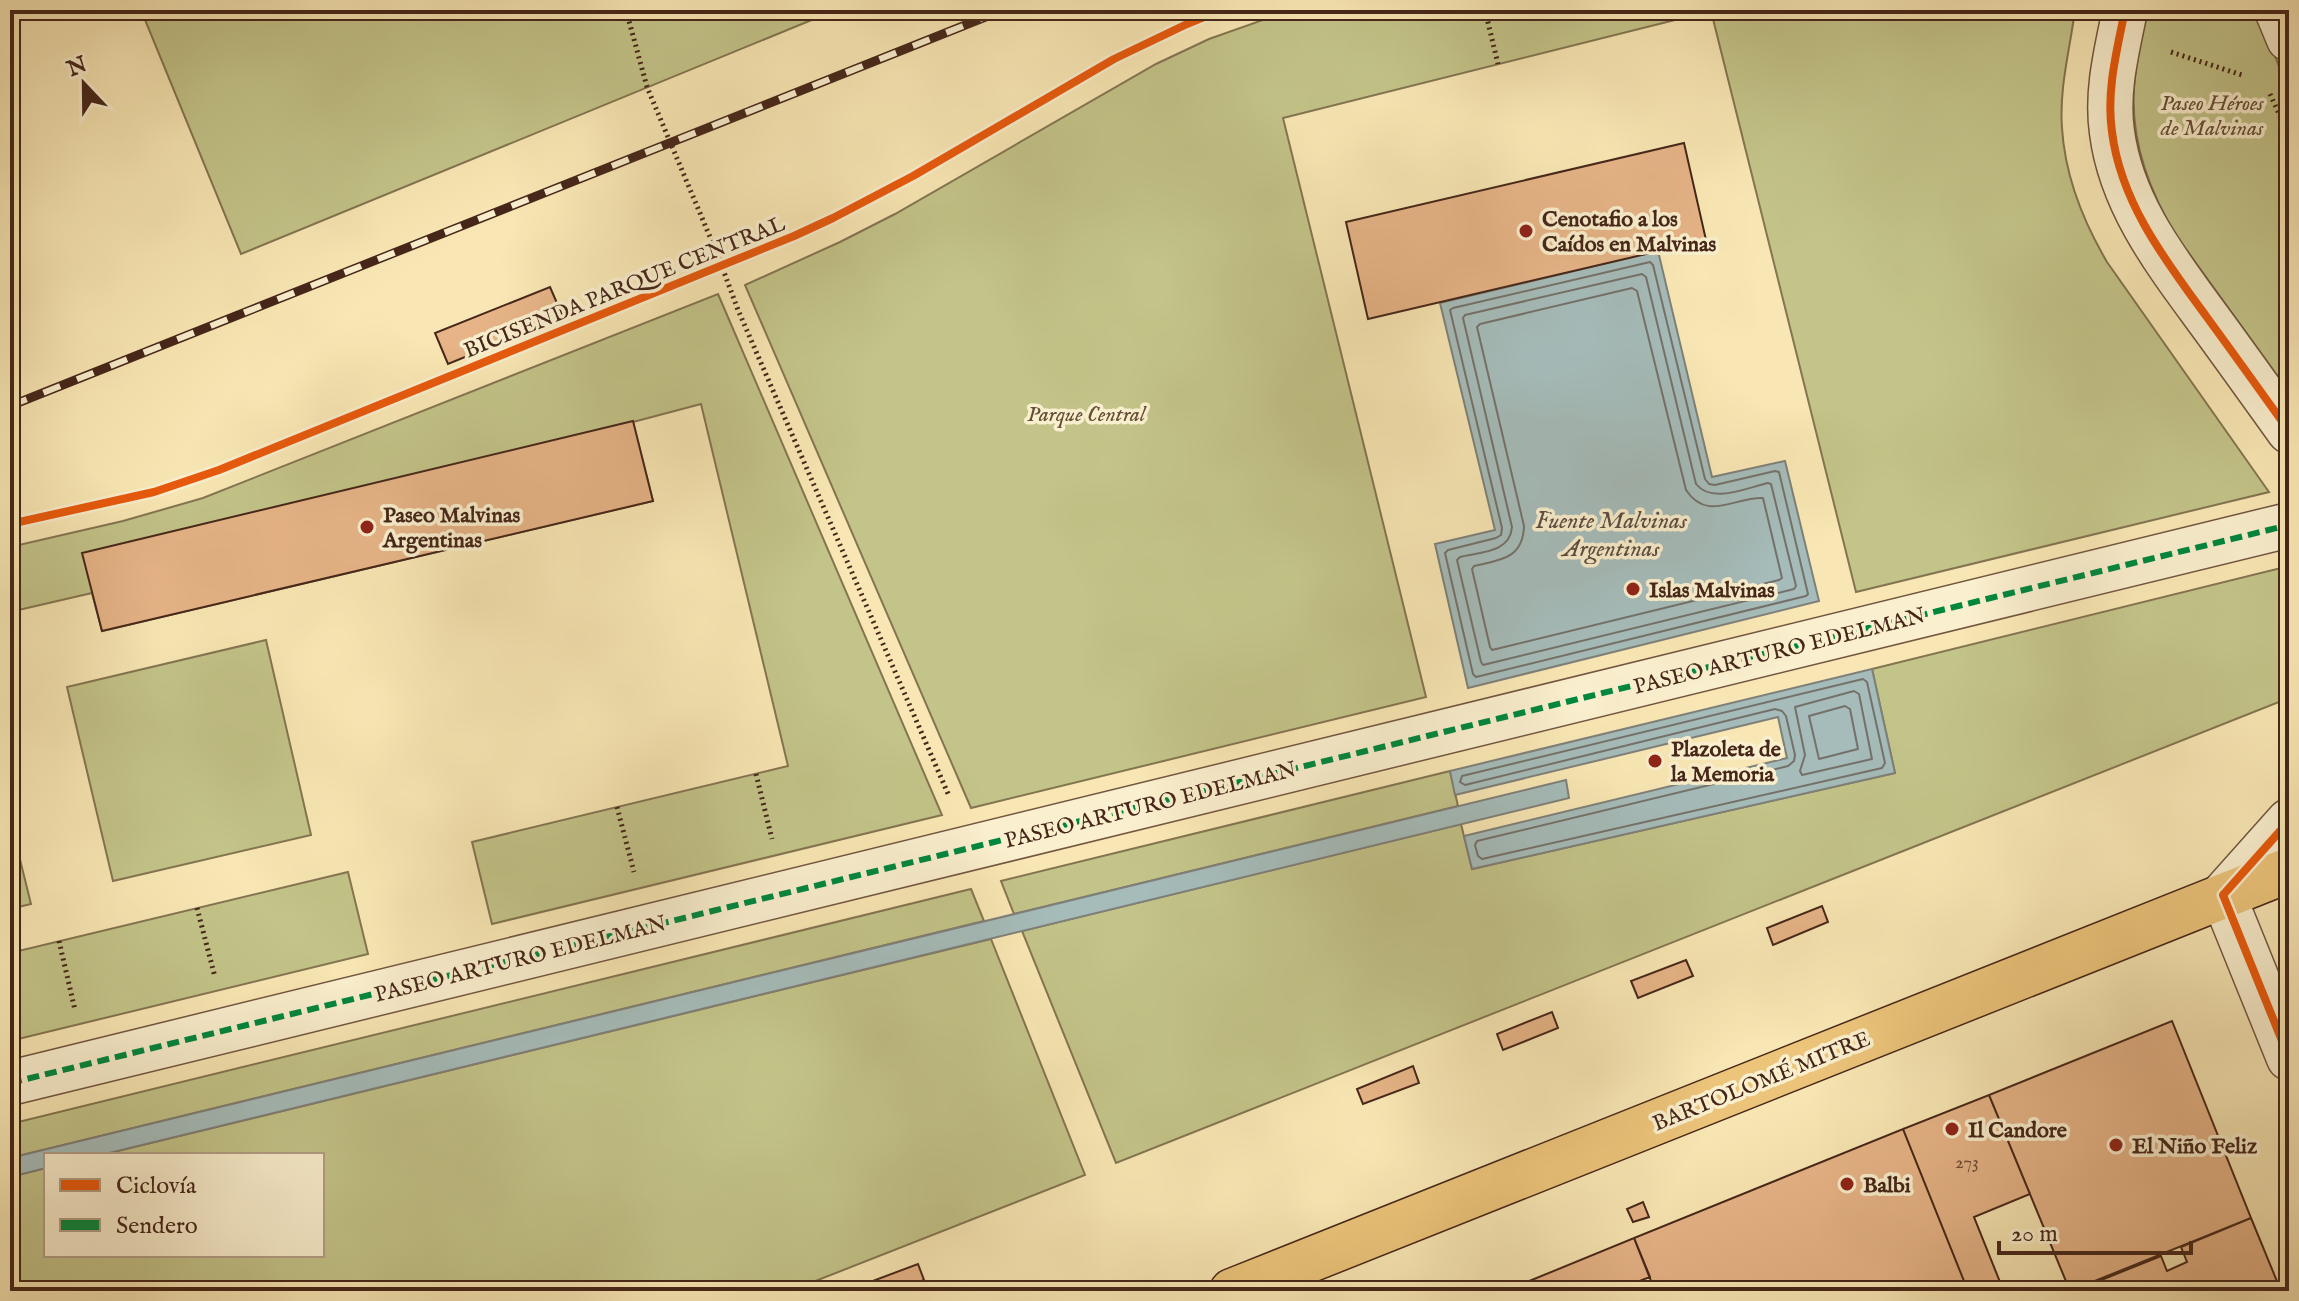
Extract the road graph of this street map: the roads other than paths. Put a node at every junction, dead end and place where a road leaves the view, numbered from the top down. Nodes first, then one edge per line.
1 (2125, 10) edge
2 (2277, 10) edge
3 (2289, 39) edge
4 (2289, 431) edge
5 (2289, 525) edge
6 (2289, 821) edge
7 (2289, 870) edge
8 (2223, 895) junction
9 (2289, 1058) edge
10 (10, 1083) edge
11 (1232, 1291) edge

1 - 4 street
2 - 3 street
5 - 10 street, PASEO ARTURO EDELMAN
6 - 8 street
7 - 8 main road, BARTOLOMÉ MITRE
8 - 9 street
8 - 11 main road, BARTOLOMÉ MITRE

